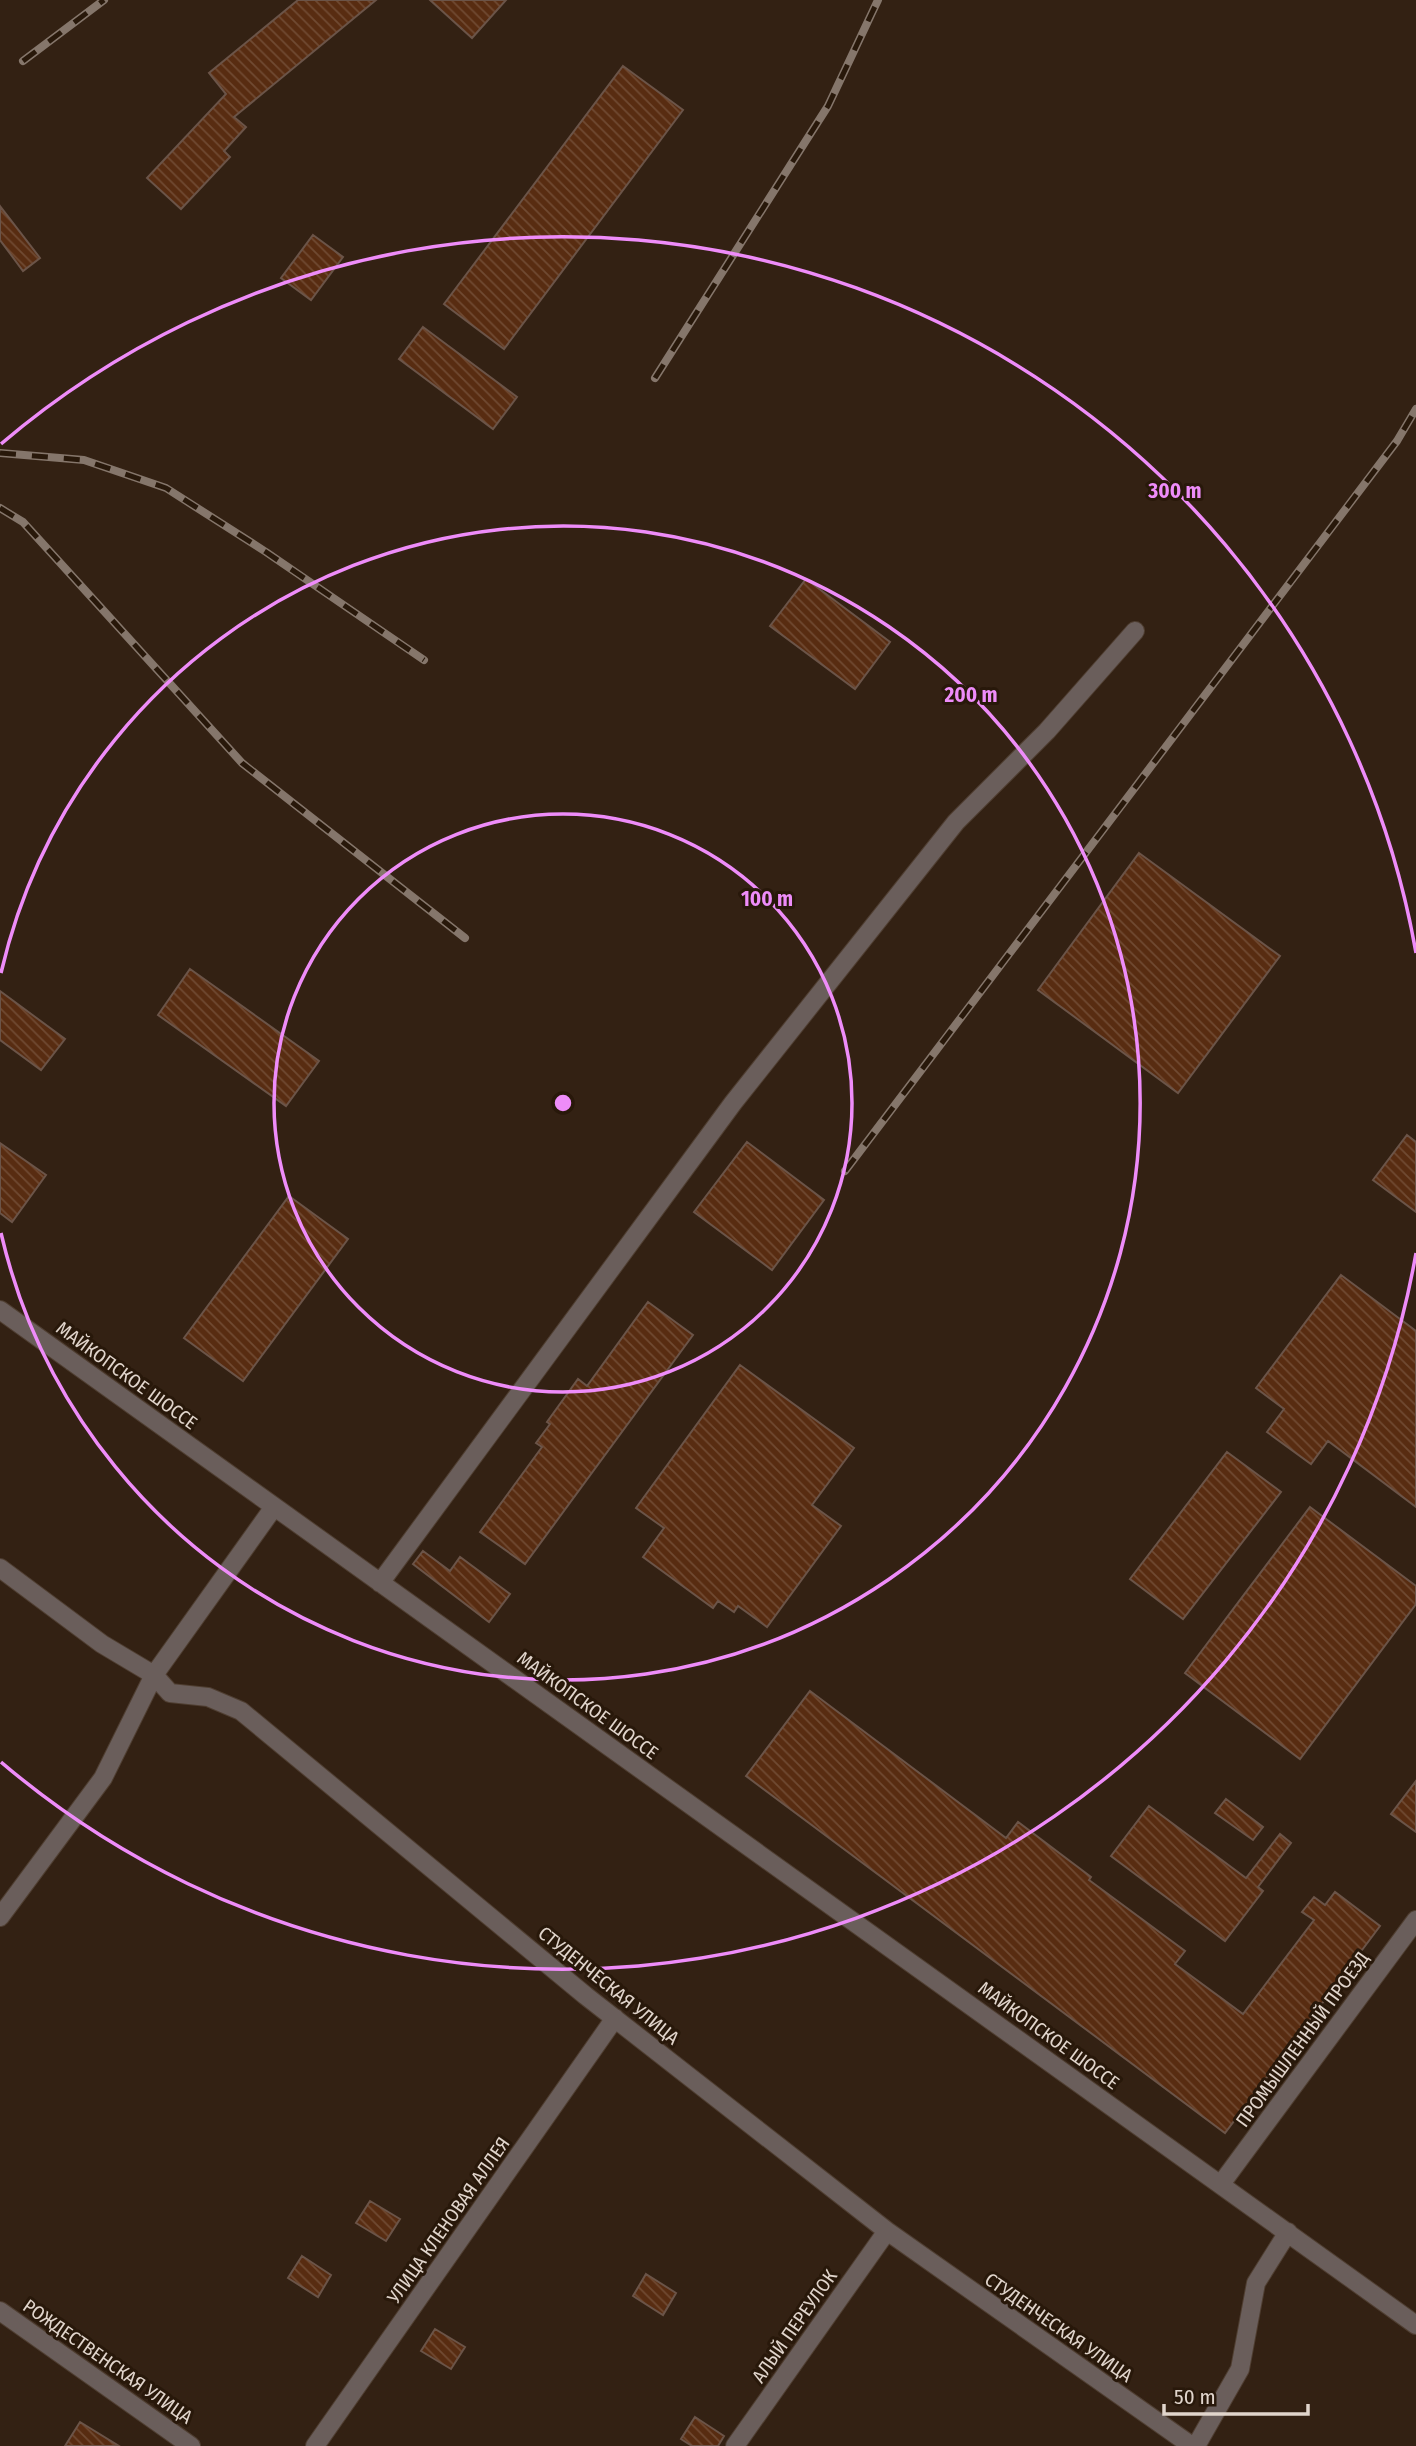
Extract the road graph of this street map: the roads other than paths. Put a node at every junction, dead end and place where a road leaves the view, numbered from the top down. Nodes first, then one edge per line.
1 (1135, 631) dead end
2 (0, 1310) edge
3 (274, 1507) junction
4 (0, 1568) edge
5 (380, 1583) junction
6 (154, 1675) junction
7 (46, 1857) junction
8 (0, 1899) edge
9 (0, 1917) edge
10 (1416, 1920) edge
11 (615, 2018) junction
12 (1221, 2184) junction
13 (887, 2231) junction
14 (1288, 2232) junction
15 (0, 2311) edge
16 (1416, 2325) edge
17 (191, 2446) edge
18 (315, 2446) edge
19 (734, 2446) edge
20 (1194, 2446) edge

1 - 5 street
2 - 3 street, МАЙКОПСКОЕ ШОССЕ
3 - 5 street, МАЙКОПСКОЕ ШОССЕ
3 - 6 street
4 - 6 street, СТУДЕНЧЕСКАЯ УЛИЦА
5 - 12 street, МАЙКОПСКОЕ ШОССЕ
6 - 7 street
6 - 11 street, СТУДЕНЧЕСКАЯ УЛИЦА
7 - 8 street
7 - 9 street
10 - 12 street, ПРОМЫШЛЕННЫЙ ПРОЕЗД
11 - 13 street, СТУДЕНЧЕСКАЯ УЛИЦА
11 - 18 street, УЛИЦА КЛЕНОВАЯ АЛЛЕЯ
12 - 14 street, МАЙКОПСКОЕ ШОССЕ
13 - 19 street, АЛЫЙ ПЕРЕУЛОК
13 - 20 street, СТУДЕНЧЕСКАЯ УЛИЦА
14 - 16 street, МАЙКОПСКОЕ ШОССЕ
14 - 20 street
15 - 17 street, РОЖДЕСТВЕНСКАЯ УЛИЦА

